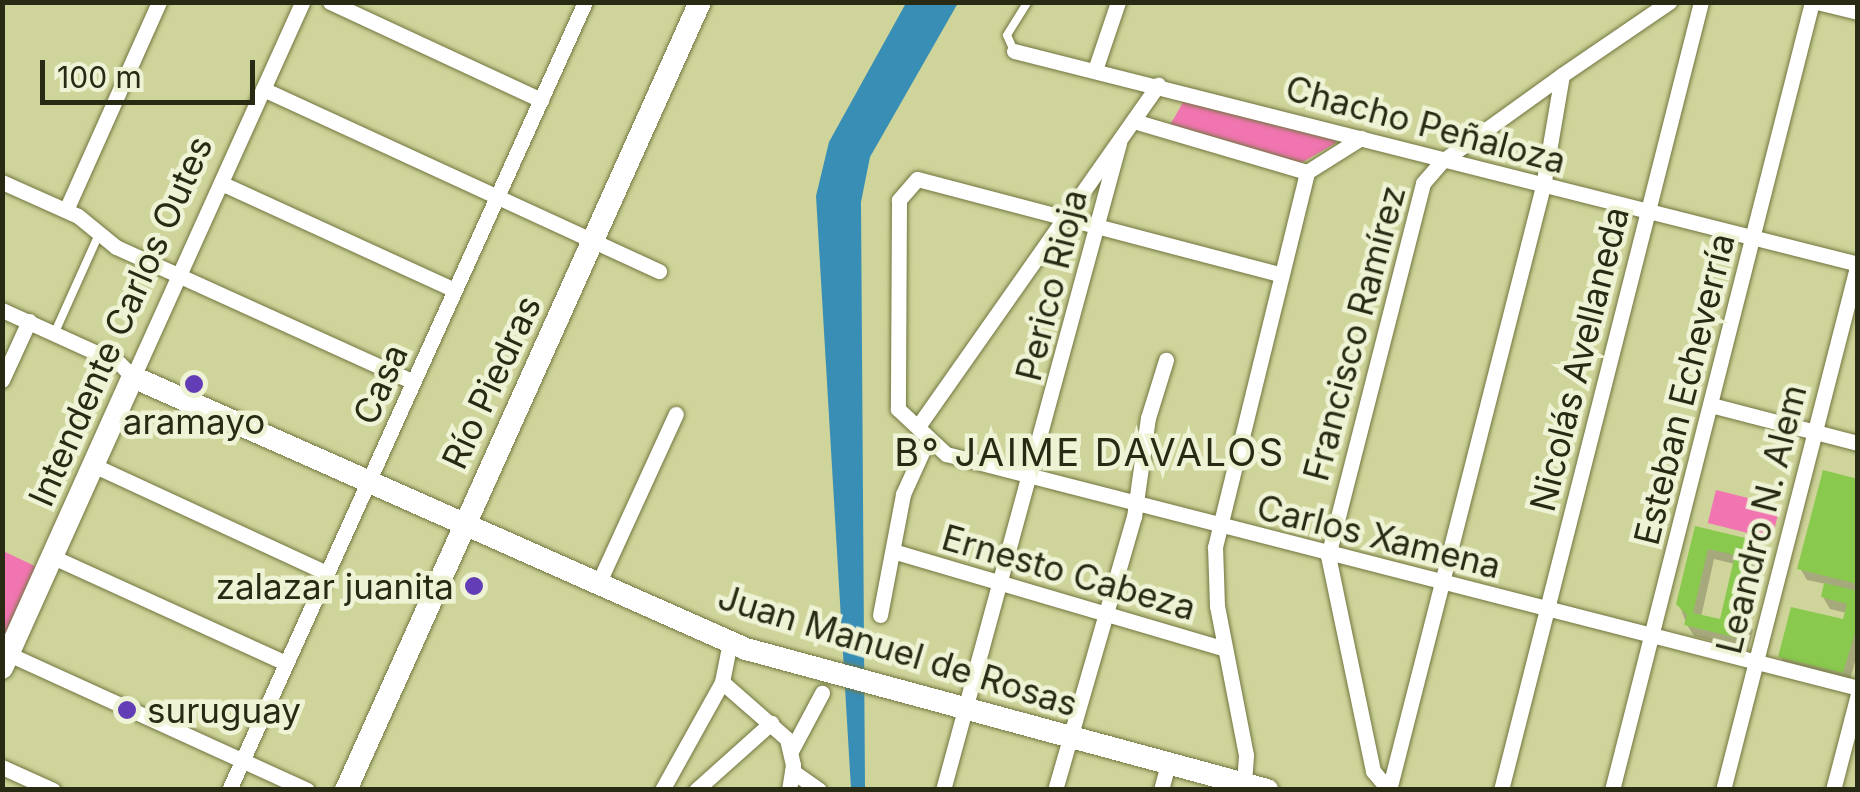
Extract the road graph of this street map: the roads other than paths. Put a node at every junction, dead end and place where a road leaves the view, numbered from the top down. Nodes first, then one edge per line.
1 (160, 2) edge
2 (302, 2) edge
3 (330, 2) edge
4 (700, 2) edge
5 (1028, 2) edge
6 (1118, 2) edge
7 (1669, 2) edge
8 (1701, 2) edge
9 (1815, 2) edge
10 (581, 4) edge
11 (1858, 12) edge
12 (1014, 51) joint
13 (1095, 70) junction
14 (1562, 76) junction
15 (1158, 86) junction
16 (263, 88) junction
17 (541, 100) junction
18 (1137, 122) junction
19 (1360, 138) junction
20 (1119, 142) junction
21 (1441, 162) junction
22 (1307, 172) junction
23 (2, 182) edge
24 (221, 183) junction
25 (1543, 186) junction
26 (498, 196) junction
27 (66, 210) junction
28 (1648, 211) junction
29 (1064, 218) junction
30 (1097, 228) junction
31 (100, 234) junction
32 (1753, 237) junction
33 (594, 240) junction
34 (1857, 264) edge
35 (659, 271) dead end
36 (1279, 274) junction
37 (179, 275) junction
38 (455, 290) junction
39 (2, 310) edge
40 (29, 321) junction
41 (55, 332) junction
42 (1166, 360) dead end
43 (132, 377) junction
44 (2, 380) edge
45 (413, 382) junction
46 (1710, 405) junction
47 (676, 414) dead end
48 (919, 425) junction
49 (1814, 432) junction
50 (927, 441) junction
51 (1858, 443) edge
52 (93, 466) junction
53 (1032, 479) junction
54 (368, 482) junction
55 (1136, 507) junction
56 (465, 523) junction
57 (1219, 527) junction
58 (896, 552) junction
59 (53, 556) junction
60 (1328, 556) junction
61 (327, 572) junction
62 (1441, 582) junction
63 (598, 584) junction
64 (1004, 584) junction
65 (1546, 608) junction
66 (1107, 612) junction
67 (880, 615) dead end
68 (1652, 636) junction
69 (730, 642) junction
70 (1225, 649) junction
71 (5, 658) edge
72 (1755, 662) junction
73 (286, 663) junction
74 (722, 682) junction
75 (827, 684) junction
76 (1858, 691) edge
77 (964, 711) junction
78 (771, 723) junction
79 (1068, 738) junction
80 (791, 750) junction
81 (242, 760) junction
82 (1168, 764) junction
83 (2, 766) edge
84 (792, 771) junction
85 (1255, 787) edge
86 (53, 790) edge
87 (229, 790) edge
88 (307, 790) edge
89 (346, 790) edge
90 (662, 790) edge
91 (696, 790) edge
92 (788, 790) edge
93 (818, 790) edge
94 (943, 790) edge
95 (1055, 790) edge
96 (1161, 790) edge
97 (1389, 790) edge
98 (1500, 790) edge
99 (1612, 790) edge
100 (1723, 790) edge
101 (1833, 790) edge

1 - 27 street
2 - 16 street, Intendente Carlos Outes
3 - 17 street
4 - 33 street, Río Piedras
5 - 12 lane
6 - 13 street
7 - 14 street, Francisco Ramírez
8 - 28 street, Nicolás Avellaneda
9 - 11 street
9 - 32 street, Esteban Echeverría
10 - 17 street, Casa
12 - 13 street, Chacho Peñaloza
13 - 15 street, Chacho Peñaloza
14 - 21 street, Francisco Ramírez
14 - 25 street
15 - 18 street
15 - 19 street, Chacho Peñaloza
16 - 24 street, Intendente Carlos Outes
16 - 26 street
17 - 26 street, Casa
18 - 20 street
18 - 22 street
19 - 21 street, Chacho Peñaloza
19 - 22 street
20 - 29 street
20 - 30 street, Perico Rioja
21 - 25 street, Chacho Peñaloza
21 - 60 street, Francisco Ramírez
22 - 36 street
23 - 27 street
24 - 37 street, Intendente Carlos Outes
24 - 38 street
25 - 28 street, Chacho Peñaloza
25 - 62 street
26 - 33 street
26 - 38 street, Casa
27 - 31 street
28 - 32 street, Chacho Peñaloza
28 - 65 street, Nicolás Avellaneda
29 - 30 street
29 - 48 street
29 - 48 street
30 - 36 street
30 - 53 street, Perico Rioja
31 - 37 street
31 - 41 lane
32 - 34 street, Chacho Peñaloza
32 - 46 street, Esteban Echeverría
33 - 35 street
33 - 56 street, Río Piedras
34 - 49 street, Leandro N. Alem
36 - 57 street
37 - 43 street, Intendente Carlos Outes
37 - 45 street
38 - 45 street, Casa
39 - 40 street
40 - 41 street
40 - 44 street
41 - 43 street
42 - 55 street
43 - 52 street, Intendente Carlos Outes
43 - 54 street, Juan Manuel de Rosas
45 - 54 street, Casa
46 - 49 street
46 - 68 street, Esteban Echeverría
47 - 63 street
48 - 50 street
49 - 51 street
49 - 72 street, Leandro N. Alem
50 - 53 street, Carlos Xamena
50 - 58 street
52 - 59 street, Intendente Carlos Outes
52 - 61 street
53 - 55 street, Carlos Xamena
53 - 64 street, Perico Rioja
54 - 56 street, Juan Manuel de Rosas
54 - 61 street, Casa
55 - 57 street, Carlos Xamena
55 - 66 street
56 - 63 street, Juan Manuel de Rosas
56 - 89 street, Río Piedras
57 - 60 street, Carlos Xamena
57 - 70 street
58 - 64 street, Ernesto Cabeza
58 - 67 street
59 - 71 street, Intendente Carlos Outes
59 - 73 street
60 - 62 street, Carlos Xamena
60 - 97 street, Francisco Ramírez
61 - 73 street, Casa
62 - 65 street, Carlos Xamena
62 - 97 street
63 - 69 street, Juan Manuel de Rosas
64 - 66 street, Ernesto Cabeza
64 - 77 street, Perico Rioja
65 - 68 street, Carlos Xamena
65 - 98 street, Nicolás Avellaneda
66 - 70 street, Ernesto Cabeza
66 - 79 street
68 - 72 street, Carlos Xamena
68 - 99 street, Esteban Echeverría
69 - 74 street
69 - 75 street, Juan Manuel de Rosas
70 - 85 street
71 - 81 street
72 - 76 street, Carlos Xamena
72 - 100 street, Leandro N. Alem
73 - 81 street, Casa
74 - 78 street
74 - 90 street
75 - 77 street, Juan Manuel de Rosas
75 - 80 street
76 - 101 street
77 - 79 street, Juan Manuel de Rosas
77 - 94 street, Perico Rioja
78 - 80 street
78 - 91 street
79 - 82 street, Juan Manuel de Rosas
79 - 95 street
80 - 84 street
81 - 87 street, Casa
81 - 88 street
82 - 85 street, Juan Manuel de Rosas
82 - 96 street
83 - 86 street
84 - 92 street
84 - 93 street

